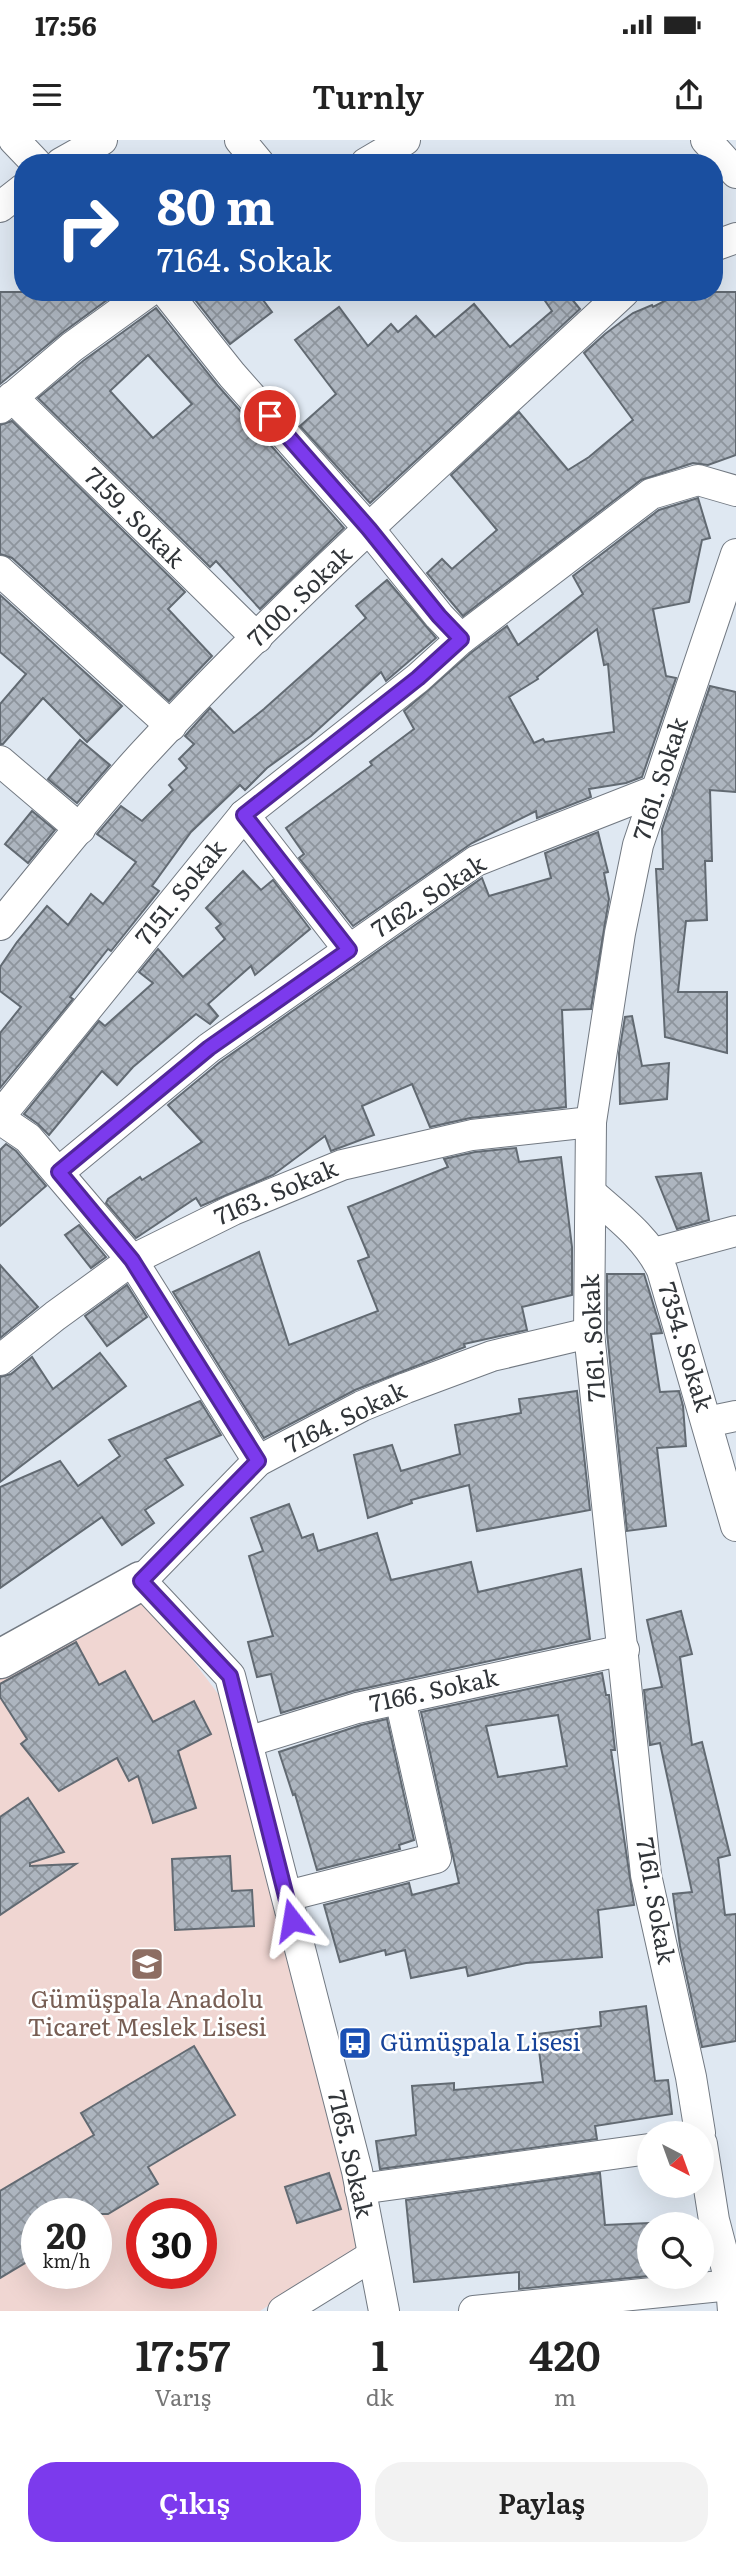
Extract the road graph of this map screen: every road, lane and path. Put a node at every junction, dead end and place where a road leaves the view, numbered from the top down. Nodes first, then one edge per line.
1 (14, 140) edge
2 (102, 140) edge
3 (240, 140) edge
4 (405, 140) edge
5 (706, 140) edge
6 (27, 154) edge
7 (77, 154) edge
8 (252, 154) edge
9 (381, 154) edge
10 (719, 154) edge
11 (723, 159) edge
12 (736, 173) edge
13 (14, 196) edge
14 (0, 207) edge
15 (136, 301) edge
16 (173, 301) edge
17 (614, 301) edge
18 (6, 402) edge
19 (736, 491) edge
20 (369, 529) junction
21 (736, 554) edge
22 (0, 571) edge
23 (257, 638) junction
24 (461, 639) junction
25 (171, 726) junction
26 (0, 761) edge
27 (657, 790) junction
28 (244, 815) junction
29 (80, 829) junction
30 (0, 925) edge
31 (349, 950) junction
32 (0, 1117) edge
33 (591, 1122) junction
34 (59, 1172) junction
35 (590, 1193) junction
36 (736, 1231) edge
37 (654, 1253) junction
38 (132, 1260) junction
39 (589, 1334) junction
40 (0, 1360) edge
41 (722, 1419) edge
42 (258, 1461) junction
43 (736, 1526) edge
44 (141, 1581) junction
45 (624, 1650) junction
46 (0, 1660) edge
47 (400, 1699) junction
48 (247, 1742) junction
49 (287, 1896) junction
50 (698, 2121) edge
51 (637, 2151) edge
52 (714, 2182) edge
53 (360, 2189) junction
54 (725, 2216) edge
55 (372, 2256) junction
56 (732, 2298) edge
57 (570, 2306) edge
58 (283, 2311) edge
59 (384, 2311) edge
60 (474, 2311) edge

1 - 6 street
2 - 7 street
3 - 8 street
4 - 9 street
5 - 10 street
11 - 12 street
13 - 14 street
15 - 18 street
16 - 20 street
17 - 20 street, 7100. Sokak
18 - 23 street, 7159. Sokak
19 - 24 street, 7151. Sokak
20 - 23 street, 7100. Sokak
20 - 24 street
21 - 27 street, 7161. Sokak
22 - 25 street
23 - 25 street, 7100. Sokak
24 - 28 street, 7151. Sokak
25 - 29 street, 7100. Sokak
26 - 29 street
27 - 31 street, 7162. Sokak
27 - 33 street, 7161. Sokak
28 - 31 street
28 - 32 street, 7151. Sokak
29 - 30 street, 7100. Sokak
31 - 34 street, 7162. Sokak
32 - 34 street
33 - 35 street, 7161. Sokak
33 - 38 street, 7163. Sokak
34 - 38 street
35 - 37 street, 7354. Sokak
35 - 39 street, 7161. Sokak
36 - 37 street
37 - 41 street, 7354. Sokak
38 - 40 street, 7163. Sokak
38 - 42 street
39 - 42 street, 7164. Sokak
39 - 45 street, 7161. Sokak
41 - 43 street, 7354. Sokak
42 - 44 street, 7164. Sokak
44 - 46 street, 7164. Sokak
44 - 48 street, 7165. Sokak
45 - 47 street, 7166. Sokak
45 - 50 street, 7161. Sokak
47 - 48 street, 7166. Sokak
47 - 49 street
48 - 49 street, 7165. Sokak
49 - 53 street, 7165. Sokak
51 - 53 street
52 - 54 street
53 - 55 street, 7165. Sokak
54 - 56 street
55 - 58 street
55 - 59 street, 7165. Sokak
56 - 57 street
57 - 60 street

